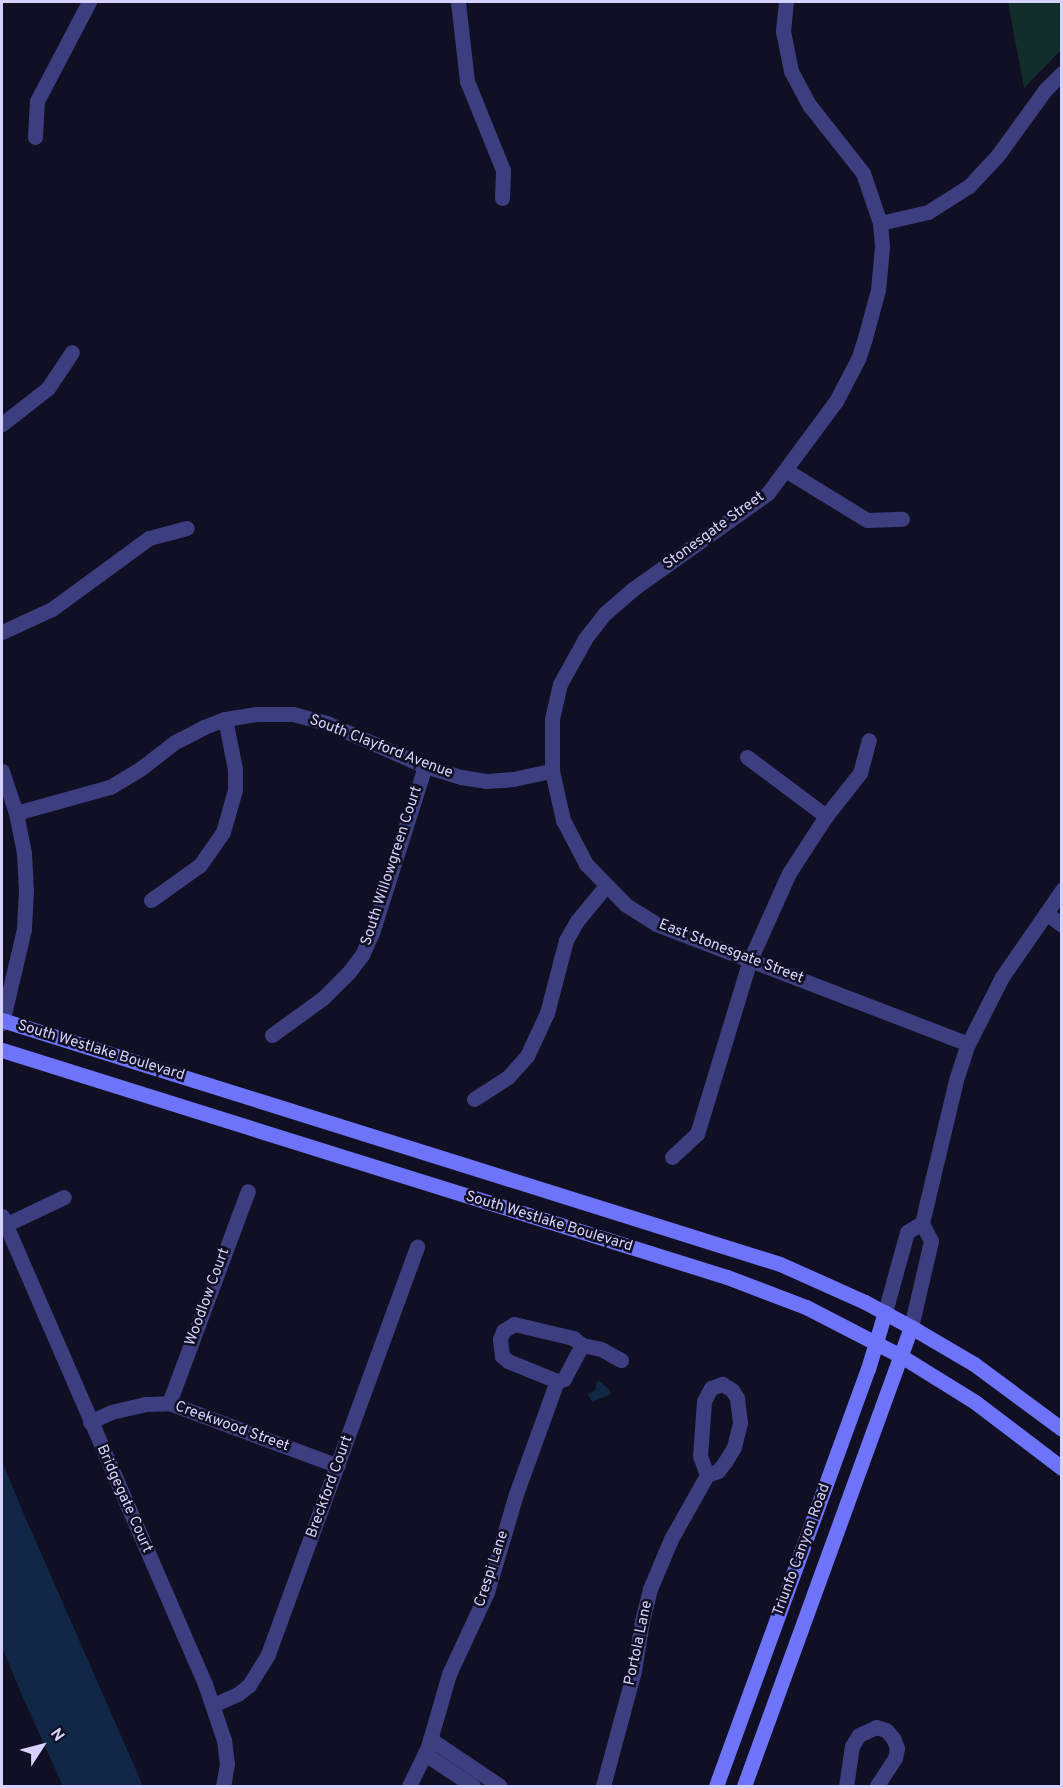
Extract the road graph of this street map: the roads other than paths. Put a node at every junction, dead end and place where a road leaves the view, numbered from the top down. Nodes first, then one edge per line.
1 (89, 2) edge
2 (458, 2) edge
3 (786, 2) edge
4 (1062, 74) edge
5 (35, 137) dead end
6 (502, 198) dead end
7 (880, 223) junction
8 (72, 352) dead end
9 (2, 424) edge
10 (787, 471) junction
11 (902, 519) dead end
12 (187, 528) dead end
13 (2, 632) edge
14 (560, 684) joint
15 (225, 719) junction
16 (869, 740) dead end
17 (747, 757) dead end
18 (425, 765) junction
19 (2, 771) edge
20 (552, 771) junction
21 (16, 813) junction
22 (826, 816) junction
23 (606, 887) junction
24 (1062, 890) edge
25 (151, 900) dead end
26 (1046, 913) junction
27 (1062, 925) edge
28 (750, 960) junction
29 (2, 1021) edge
30 (272, 1035) dead end
31 (968, 1044) junction
32 (2, 1050) edge
33 (474, 1099) dead end
34 (672, 1157) dead end
35 (248, 1191) dead end
36 (64, 1197) dead end
37 (3, 1220) edge
38 (922, 1223) junction
39 (417, 1246) dead end
40 (885, 1312) junction
41 (911, 1327) junction
42 (876, 1342) junction
43 (582, 1345) junction
44 (901, 1356) junction
45 (621, 1360) dead end
46 (556, 1381) junction
47 (169, 1403) junction
48 (90, 1422) junction
49 (1062, 1429) edge
50 (338, 1466) junction
51 (1062, 1468) edge
52 (706, 1474) junction
53 (213, 1705) junction
54 (430, 1739) junction
55 (425, 1754) junction
56 (223, 1786) edge
57 (409, 1786) edge
58 (473, 1786) edge
59 (500, 1786) edge
60 (603, 1786) edge
61 (716, 1786) edge
62 (744, 1786) edge
63 (846, 1786) edge
64 (877, 1786) edge

1 - 5 street
2 - 6 street
3 - 7 street, Stonesgate Street
4 - 7 street
7 - 10 street, Stonesgate Street
8 - 9 street
10 - 11 street
10 - 14 street, Stonesgate Street
12 - 13 street
14 - 20 street, East Stonesgate Street
15 - 18 street, South Clayford Avenue
15 - 21 street, South Clayford Avenue
15 - 25 street
16 - 22 street
17 - 22 street
18 - 20 street, South Clayford Avenue
18 - 30 street, South Willowgreen Court
19 - 21 street
20 - 23 street, East Stonesgate Street
21 - 29 street
22 - 28 street
23 - 28 street, East Stonesgate Street
23 - 33 street
24 - 26 street
26 - 27 street
26 - 31 street
28 - 31 street, East Stonesgate Street
28 - 34 street
29 - 40 main road, South Westlake Boulevard
31 - 38 street
32 - 42 main road, South Westlake Boulevard
35 - 47 street, Woodlow Court
36 - 37 street
37 - 48 street, Bridgegate Court
38 - 40 street
38 - 41 street
39 - 50 street, Breckford Court
40 - 41 main road, South Westlake Boulevard
40 - 42 main road, Triunfo Canyon Road
41 - 44 main road, Triunfo Canyon Road
41 - 49 main road, South Westlake Boulevard
42 - 44 main road, South Westlake Boulevard
42 - 61 main road, Triunfo Canyon Road
43 - 45 street
43 - 46 street, Crespi Lane
43 - 46 street
44 - 51 main road, South Westlake Boulevard
44 - 62 main road, Triunfo Canyon Road
46 - 54 street, Crespi Lane
47 - 48 street, Creekwood Street
47 - 50 street, Creekwood Street
48 - 53 street, Bridgegate Court
50 - 53 street, Breckford Court
52 - 52 street, Portola Lane
52 - 60 street, Portola Lane
53 - 56 street, Bridgegate Court
54 - 55 street, Crespi Lane
54 - 59 street
55 - 57 street, Crespi Lane
55 - 58 street
63 - 64 street

